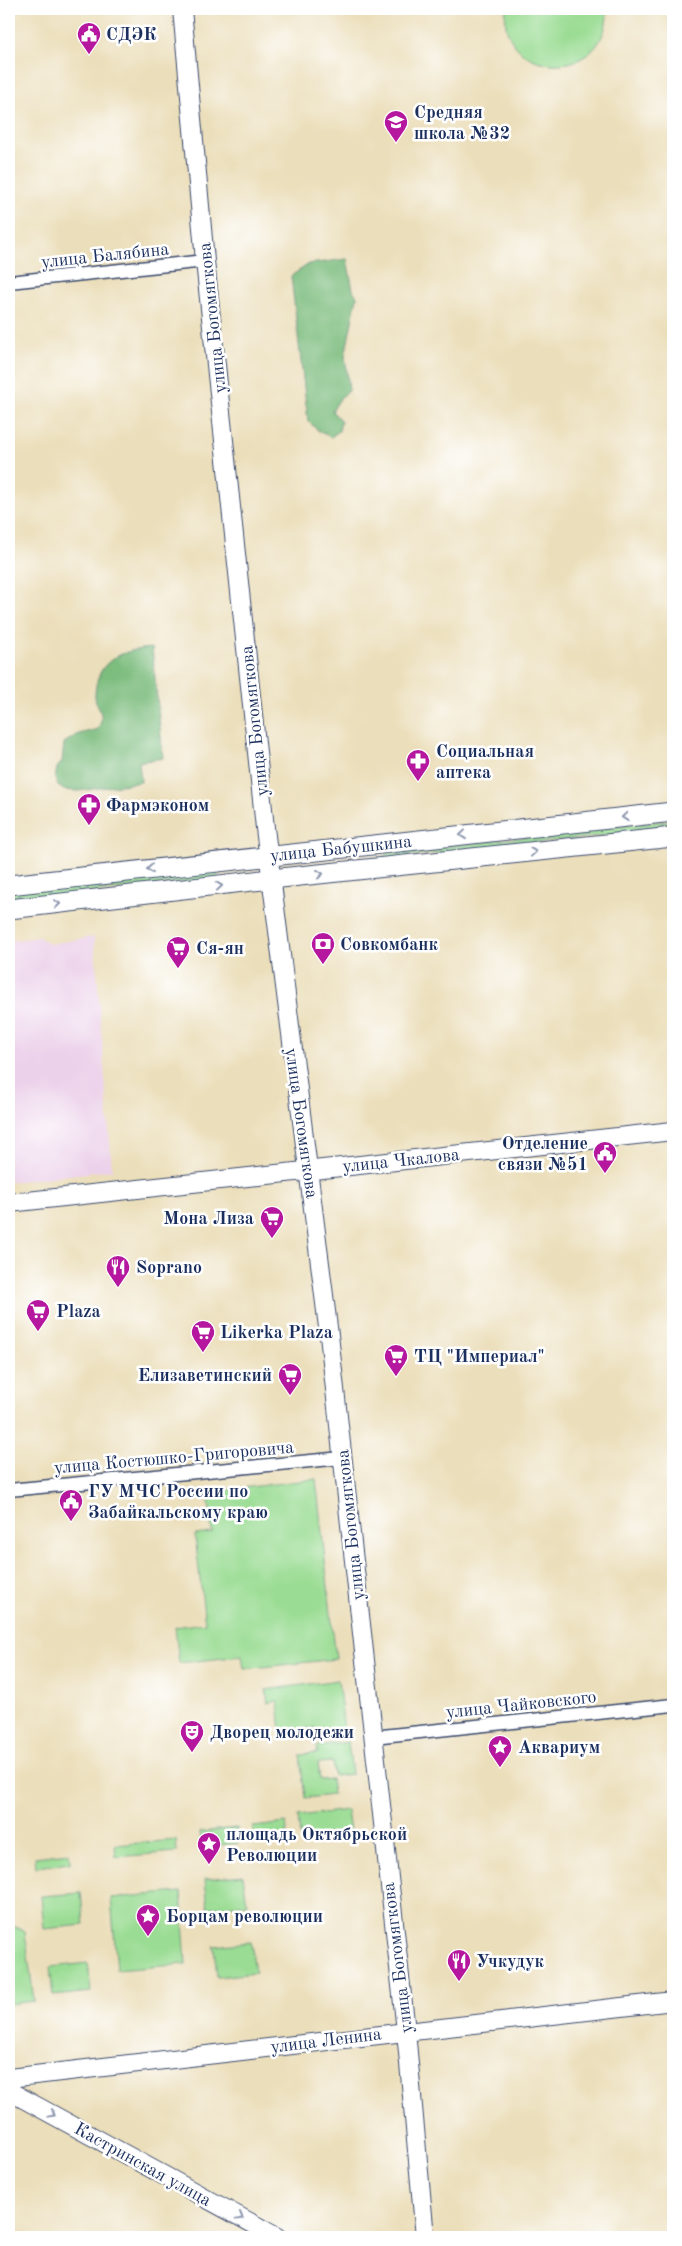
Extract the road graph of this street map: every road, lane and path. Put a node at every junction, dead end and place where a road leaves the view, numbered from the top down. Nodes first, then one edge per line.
1 (182, 9) edge
2 (205, 261) junction
3 (9, 282) edge
4 (673, 812) edge
5 (673, 837) edge
6 (268, 856) junction
7 (271, 879) junction
8 (9, 885) edge
9 (9, 910) edge
10 (673, 1130) edge
11 (309, 1170) junction
12 (9, 1203) edge
13 (342, 1458) junction
14 (9, 1490) edge
15 (673, 1705) edge
16 (373, 1737) junction
17 (673, 2001) edge
18 (406, 2031) junction
19 (9, 2078) edge
20 (9, 2091) edge
21 (277, 2237) edge
22 (426, 2237) edge

1 - 2 main road, улица Богомягкова
2 - 3 street, улица Балябина
2 - 6 main road, улица Богомягкова
4 -> 6 main road, улица Бабушкина
7 -> 5 main road, улица Бабушкина
6 - 7 main road, улица Богомягкова
6 -> 8 main road, улица Бабушкина
9 -> 7 main road, улица Бабушкина
7 - 11 main road, улица Богомягкова
10 - 11 main road, улица Чкалова
11 - 12 main road, улица Чкалова
11 - 13 main road, улица Богомягкова
13 - 14 street, улица Костюшко-Григоровича
13 - 16 main road, улица Богомягкова
15 - 16 street, улица Чайковского
16 - 18 main road, улица Богомягкова
17 - 18 main road, улица Ленина
18 - 19 main road, улица Ленина
18 - 22 main road, улица Богомягкова
20 -> 21 main road, Кастринская улица

